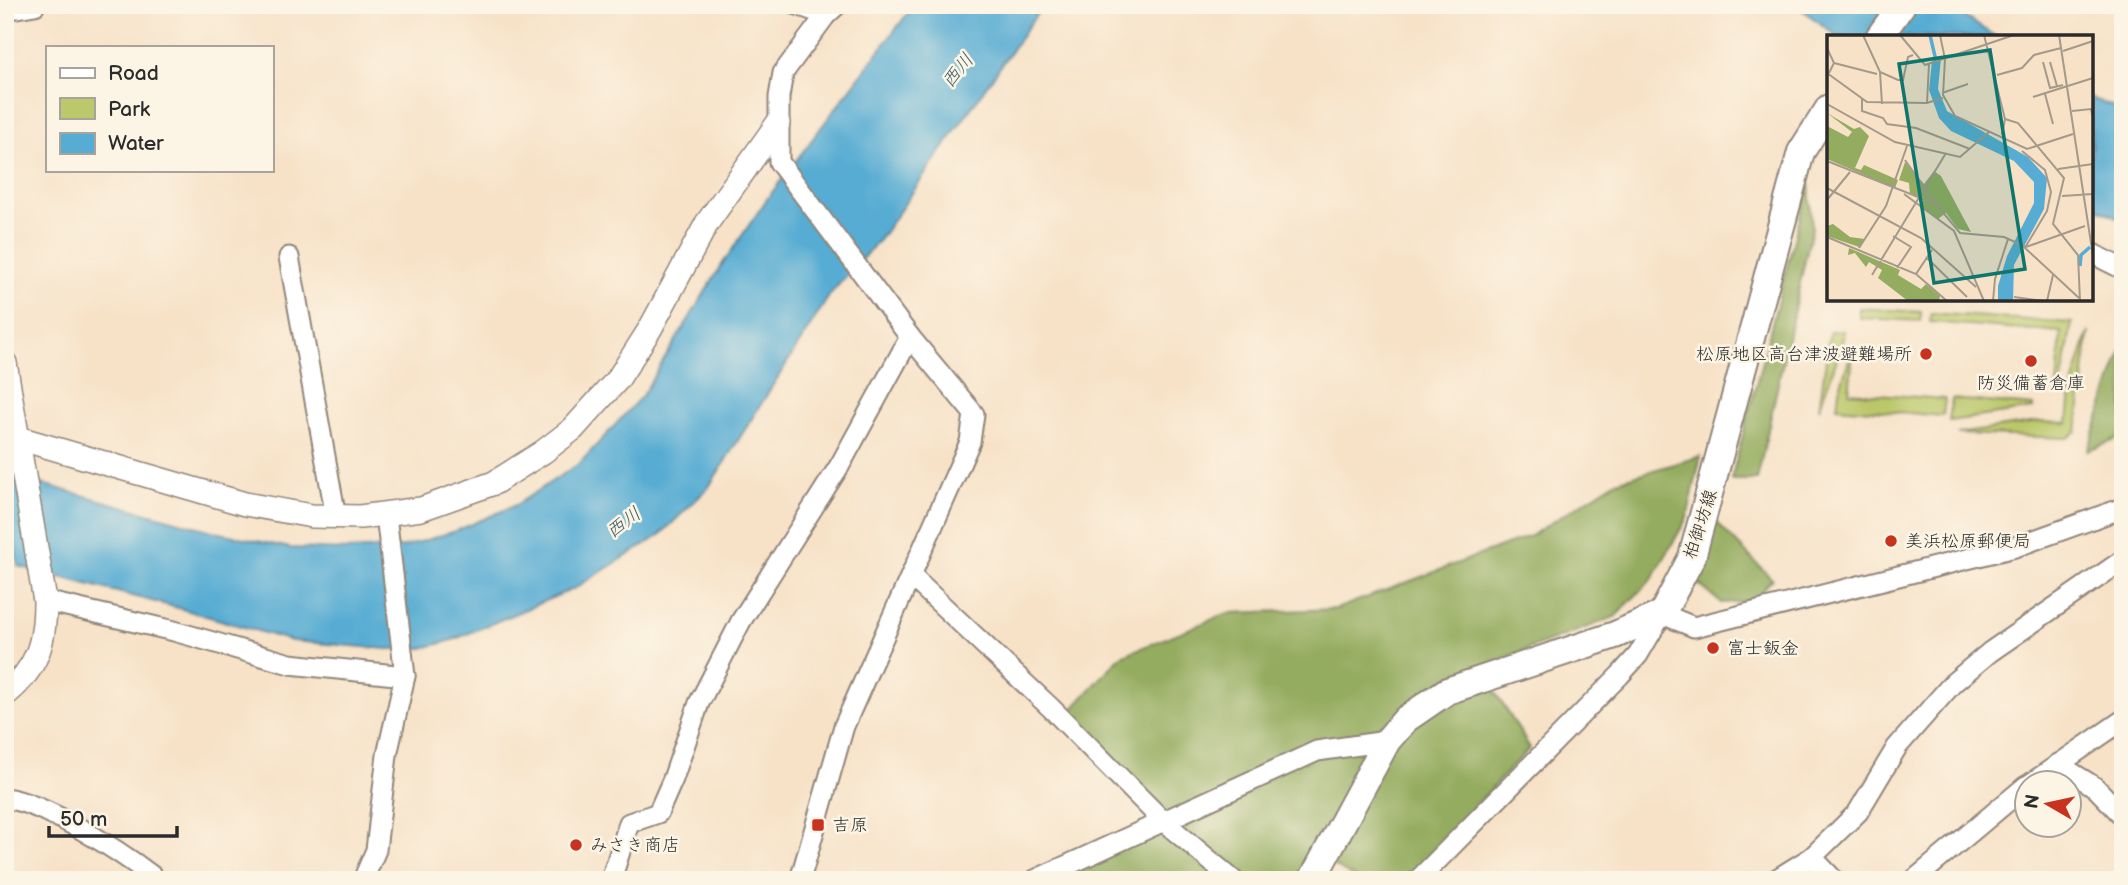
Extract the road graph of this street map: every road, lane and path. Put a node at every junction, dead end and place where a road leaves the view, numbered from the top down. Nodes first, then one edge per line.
1 (35, 5) edge
2 (797, 5) edge
3 (1902, 5) edge
4 (5, 10) edge
5 (831, 10) edge
6 (1880, 35) edge
7 (1827, 112) edge
8 (778, 123) junction
9 (2093, 254) edge
10 (289, 257) dead end
11 (2123, 269) edge
12 (910, 337) junction
13 (5, 363) edge
14 (12, 438) edge
15 (2123, 508) edge
16 (386, 515) junction
17 (336, 517) junction
18 (2123, 560) edge
19 (911, 576) junction
20 (45, 601) junction
21 (1662, 614) junction
22 (404, 670) junction
23 (5, 695) edge
24 (2123, 720) edge
25 (1387, 741) junction
26 (2058, 764) junction
27 (2049, 770) edge
28 (2012, 798) edge
29 (5, 799) edge
30 (2123, 816) edge
31 (1162, 820) junction
32 (1812, 857) junction
33 (152, 880) edge
34 (363, 880) edge
35 (611, 880) edge
36 (800, 880) edge
37 (1035, 880) edge
38 (1233, 880) edge
39 (1312, 880) edge
40 (1418, 880) edge
41 (1775, 880) edge
42 (1834, 880) edge
43 (1914, 880) edge

1 - 4 street
2 - 5 street
3 - 6 main road
5 - 8 street
7 - 21 main road, 柏御坊線
8 - 12 street
8 - 16 street
9 - 11 street
10 - 17 street
12 - 19 street
12 - 35 street
13 - 14 street
14 - 17 street
14 - 20 street
15 - 21 street
16 - 17 street
16 - 22 street
18 - 32 street
19 - 31 street
19 - 36 street
20 - 22 street
20 - 23 street
21 - 25 main road
21 - 40 street
22 - 34 street
24 - 26 street
25 - 31 street
25 - 39 main road
26 - 27 street
26 - 30 street
28 - 43 street
29 - 33 street
31 - 37 street
31 - 38 street
32 - 41 street
32 - 42 street

